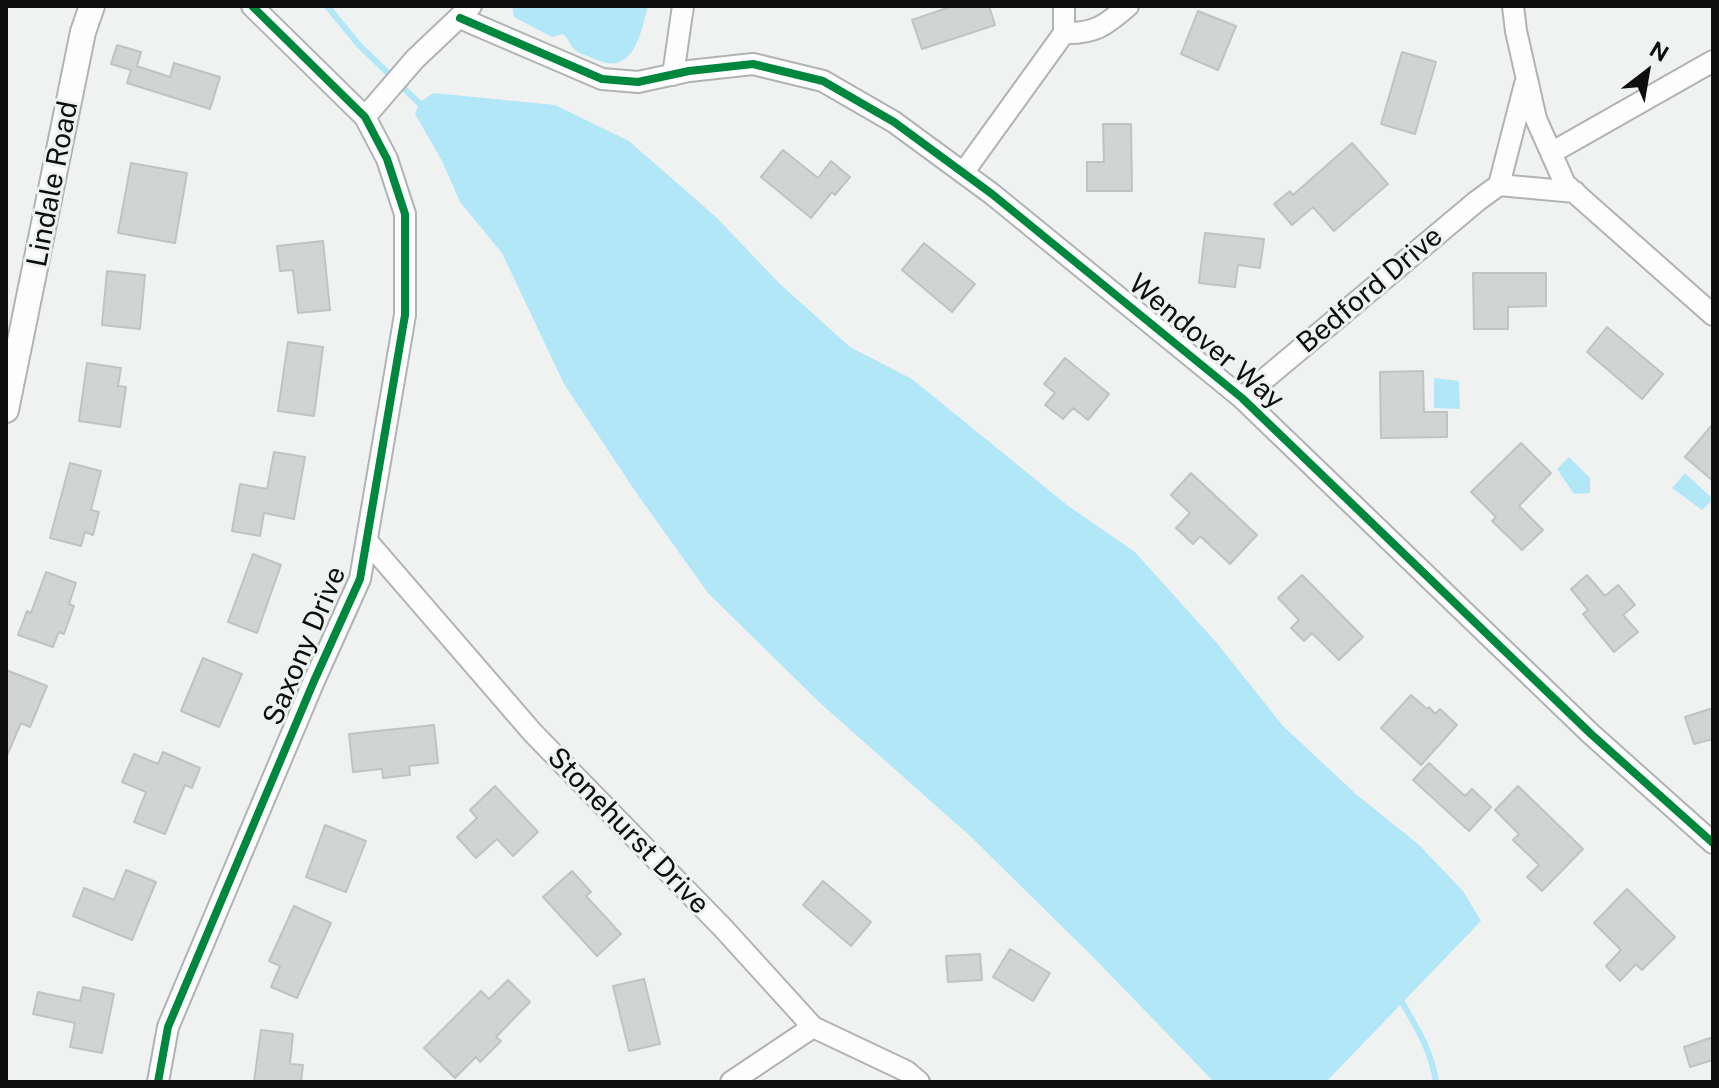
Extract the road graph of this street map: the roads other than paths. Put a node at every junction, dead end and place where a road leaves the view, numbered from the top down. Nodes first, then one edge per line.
1 (92, 6) edge
2 (252, 6) edge
3 (683, 6) edge
4 (1064, 6) edge
5 (1128, 6) edge
6 (1513, 6) edge
7 (466, 12) edge
8 (1064, 33) junction
9 (1713, 61) edge
10 (673, 75) junction
11 (1527, 78) junction
12 (365, 117) junction
13 (1551, 153) junction
14 (963, 173) junction
15 (1499, 185) junction
16 (1575, 192) junction
17 (1713, 315) edge
18 (1242, 398) junction
19 (6, 410) edge
20 (367, 541) junction
21 (1713, 843) edge
22 (813, 1027) junction
23 (158, 1082) edge
24 (731, 1082) edge
25 (919, 1082) edge

1 - 19 street, Lindale Road
2 - 12 street, Saxony Drive
3 - 10 street
4 - 8 street
5 - 8 street
6 - 11 street
7 - 10 street, Wendover Way
7 - 12 street
8 - 14 street
9 - 13 street
10 - 14 street, Wendover Way
11 - 13 street
11 - 15 street
12 - 20 street, Saxony Drive
13 - 16 street
14 - 18 street, Wendover Way
15 - 16 street
15 - 18 street, Bedford Drive
16 - 17 street
18 - 21 street, Wendover Way
20 - 22 street, Stonehurst Drive
20 - 23 street, Saxony Drive
22 - 24 street
22 - 25 street, Stonehurst Drive

